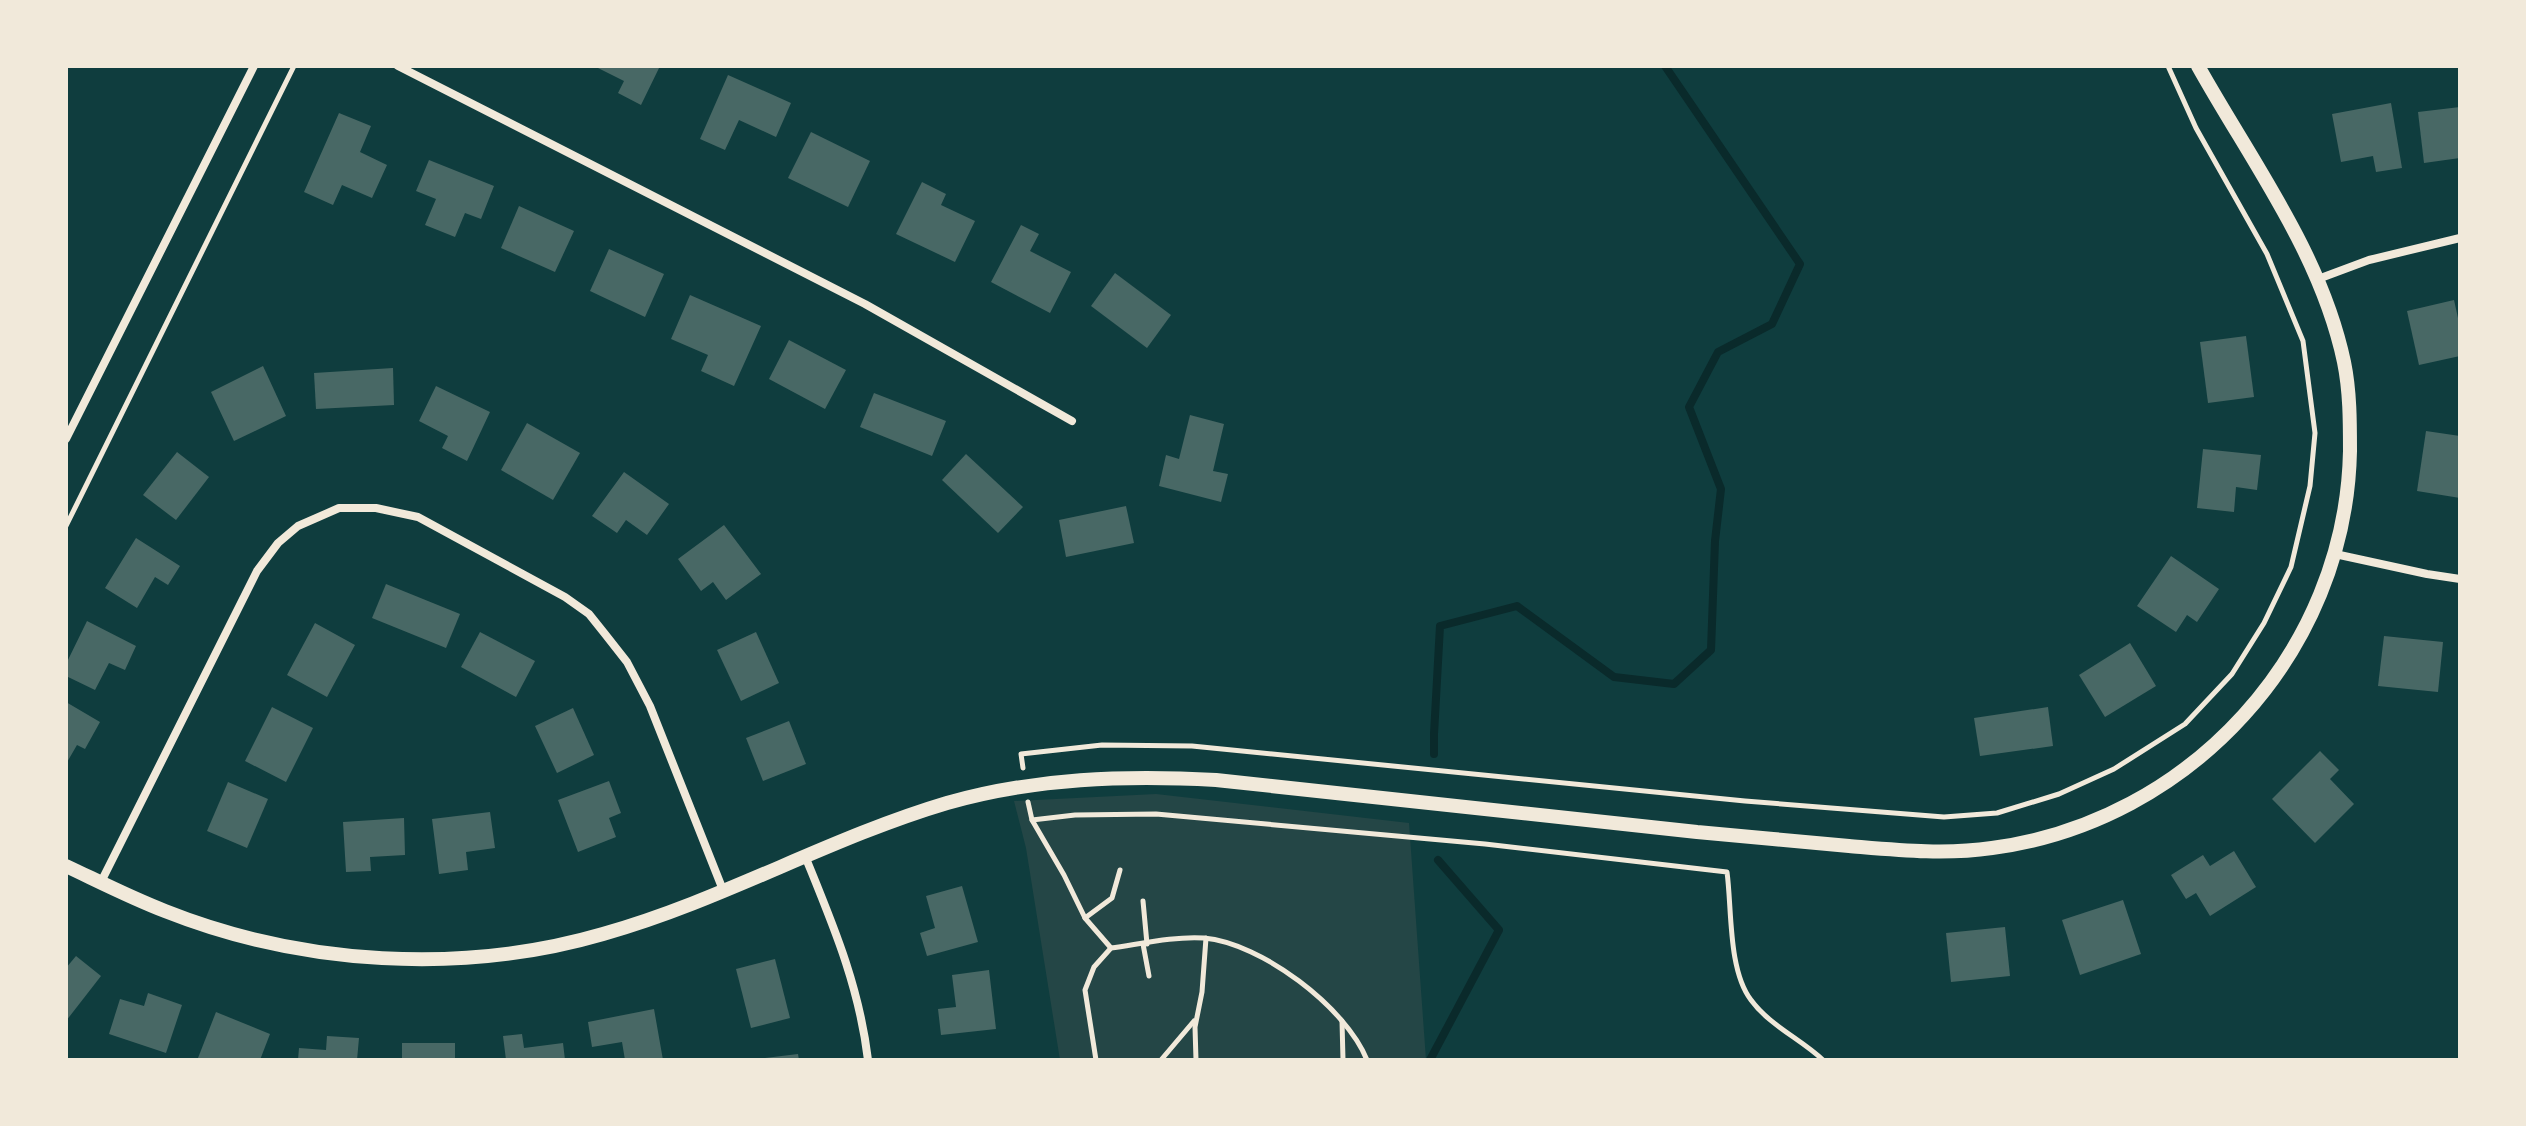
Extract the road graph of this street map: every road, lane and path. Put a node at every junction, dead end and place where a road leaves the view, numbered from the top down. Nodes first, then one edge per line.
1 (254, 66) edge
2 (294, 66) edge
3 (398, 66) edge
4 (2168, 66) edge
5 (2198, 66) edge
6 (2460, 238) edge
7 (2318, 279) junction
8 (1072, 421) dead end
9 (66, 439) edge
10 (66, 526) edge
11 (2335, 554) junction
12 (2460, 579) edge
13 (1021, 754) dead end
14 (805, 856) junction
15 (66, 866) edge
16 (1120, 870) dead end
17 (101, 882) junction
18 (723, 890) junction
19 (1143, 901) dead end
20 (1085, 918) junction
21 (1206, 938) junction
22 (1145, 944) junction
23 (1111, 948) junction
24 (1149, 976) dead end
25 (1197, 1019) junction
26 (1342, 1020) junction
27 (868, 1060) edge
28 (1096, 1060) edge
29 (1161, 1060) edge
30 (1196, 1060) edge
31 (1343, 1060) edge
32 (1367, 1060) edge
33 (1823, 1060) edge

1 - 9 street
2 - 10 path
3 - 8 street
4 - 13 path
5 - 7 street
6 - 7 street
7 - 11 street
11 - 12 street
11 - 14 street
14 - 18 street
14 - 27 street
15 - 17 street
16 - 20 path
17 - 18 street
17 - 18 street
19 - 22 path
20 - 23 path
20 - 33 path
21 - 22 path
21 - 25 path
21 - 26 path
22 - 23 path
22 - 24 path
23 - 28 path
25 - 29 path
25 - 30 path
26 - 31 path
26 - 32 path

